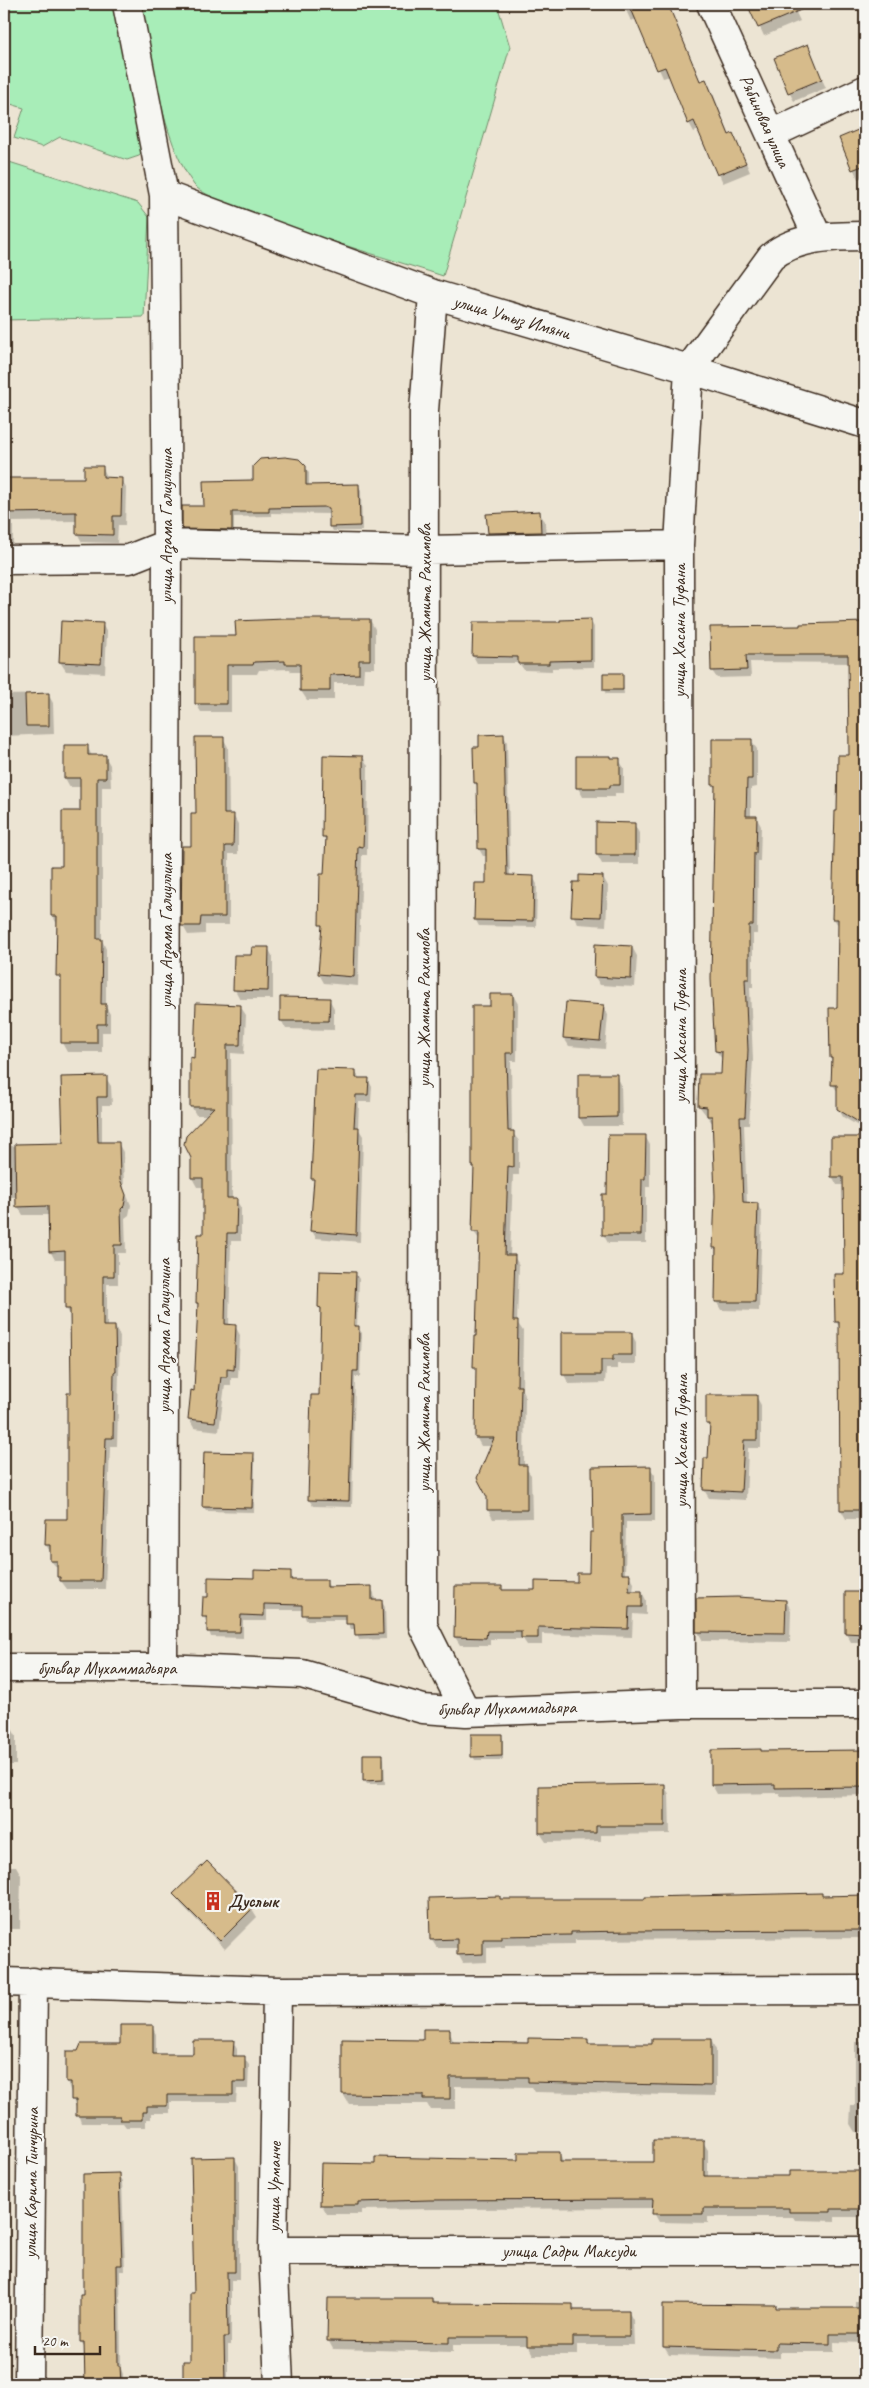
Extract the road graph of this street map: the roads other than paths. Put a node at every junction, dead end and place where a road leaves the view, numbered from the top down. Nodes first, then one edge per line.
1 (127, 4) edge
2 (711, 4) edge
3 (865, 90) edge
4 (771, 134) junction
5 (164, 194) junction
6 (865, 236) edge
7 (818, 238) junction
8 (434, 294) junction
9 (689, 369) junction
10 (865, 424) edge
11 (167, 544) junction
12 (679, 545) junction
13 (425, 550) junction
14 (4, 560) edge
15 (4, 1668) edge
16 (163, 1668) junction
17 (681, 1704) junction
18 (865, 1704) edge
19 (466, 1712) junction
20 (4, 1982) edge
21 (33, 1982) junction
22 (277, 1990) junction
23 (865, 1990) edge
24 (272, 2251) junction
25 (865, 2251) edge
26 (29, 2384) edge
27 (279, 2384) edge

1 - 5 street, улица Агзама Галиуллина
2 - 4 street, Рябиновая улица
3 - 4 street
4 - 7 street, Рябиновая улица
5 - 8 street, улица Утыз Имяни
5 - 11 street, улица Агзама Галиуллина
6 - 7 street
7 - 9 street
8 - 9 street, улица Утыз Имяни
8 - 13 street, улица Жамита Рахимова
9 - 10 street, улица Утыз Имяни
9 - 12 street, улица Хасана Туфана
11 - 13 street
11 - 14 street
11 - 16 street, улица Агзама Галиуллина
12 - 13 street
12 - 17 street, улица Хасана Туфана
13 - 19 street, улица Жамита Рахимова
15 - 16 street, бульвар Мухаммадьяра
16 - 19 street, бульвар Мухаммадьяра
17 - 18 street, бульвар Мухаммадьяра
17 - 19 street, бульвар Мухаммадьяра
20 - 21 street
21 - 22 street
21 - 26 street, улица Карима Тинчурина
22 - 23 street
22 - 24 street, улица Урманче
24 - 25 street, улица Садри Максуди
24 - 27 street, улица Урманче

